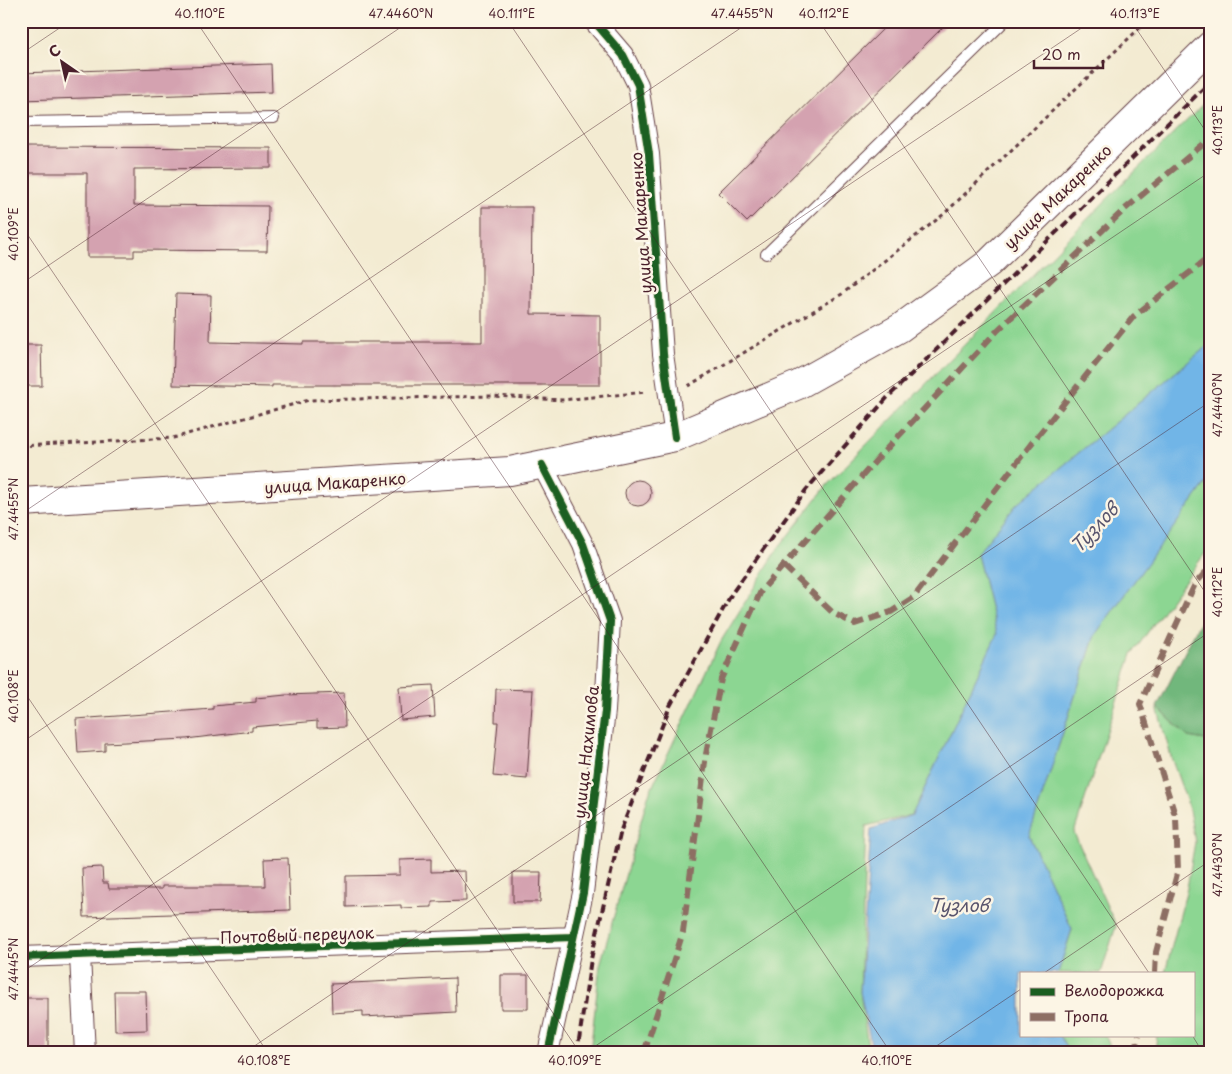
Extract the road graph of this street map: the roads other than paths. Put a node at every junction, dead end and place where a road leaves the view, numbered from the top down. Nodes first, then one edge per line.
1 (594, 21) edge
2 (1005, 21) edge
3 (1211, 45) edge
4 (274, 118) dead end
5 (21, 122) edge
6 (766, 254) dead end
7 (675, 437) junction
8 (542, 465) junction
9 (21, 502) edge
10 (573, 937) junction
11 (80, 956) junction
12 (21, 957) edge
13 (85, 1053) edge
14 (548, 1053) edge

1 - 7 street, улица Макаренко
2 - 6 lane
3 - 7 main road, улица Макаренко
4 - 5 lane
7 - 8 main road, улица Макаренко
8 - 9 main road, улица Макаренко
8 - 10 street, улица Нахимова
10 - 11 street, Почтовый переулок
10 - 14 street, улица Нахимова
11 - 12 street, Почтовый переулок
11 - 13 street

